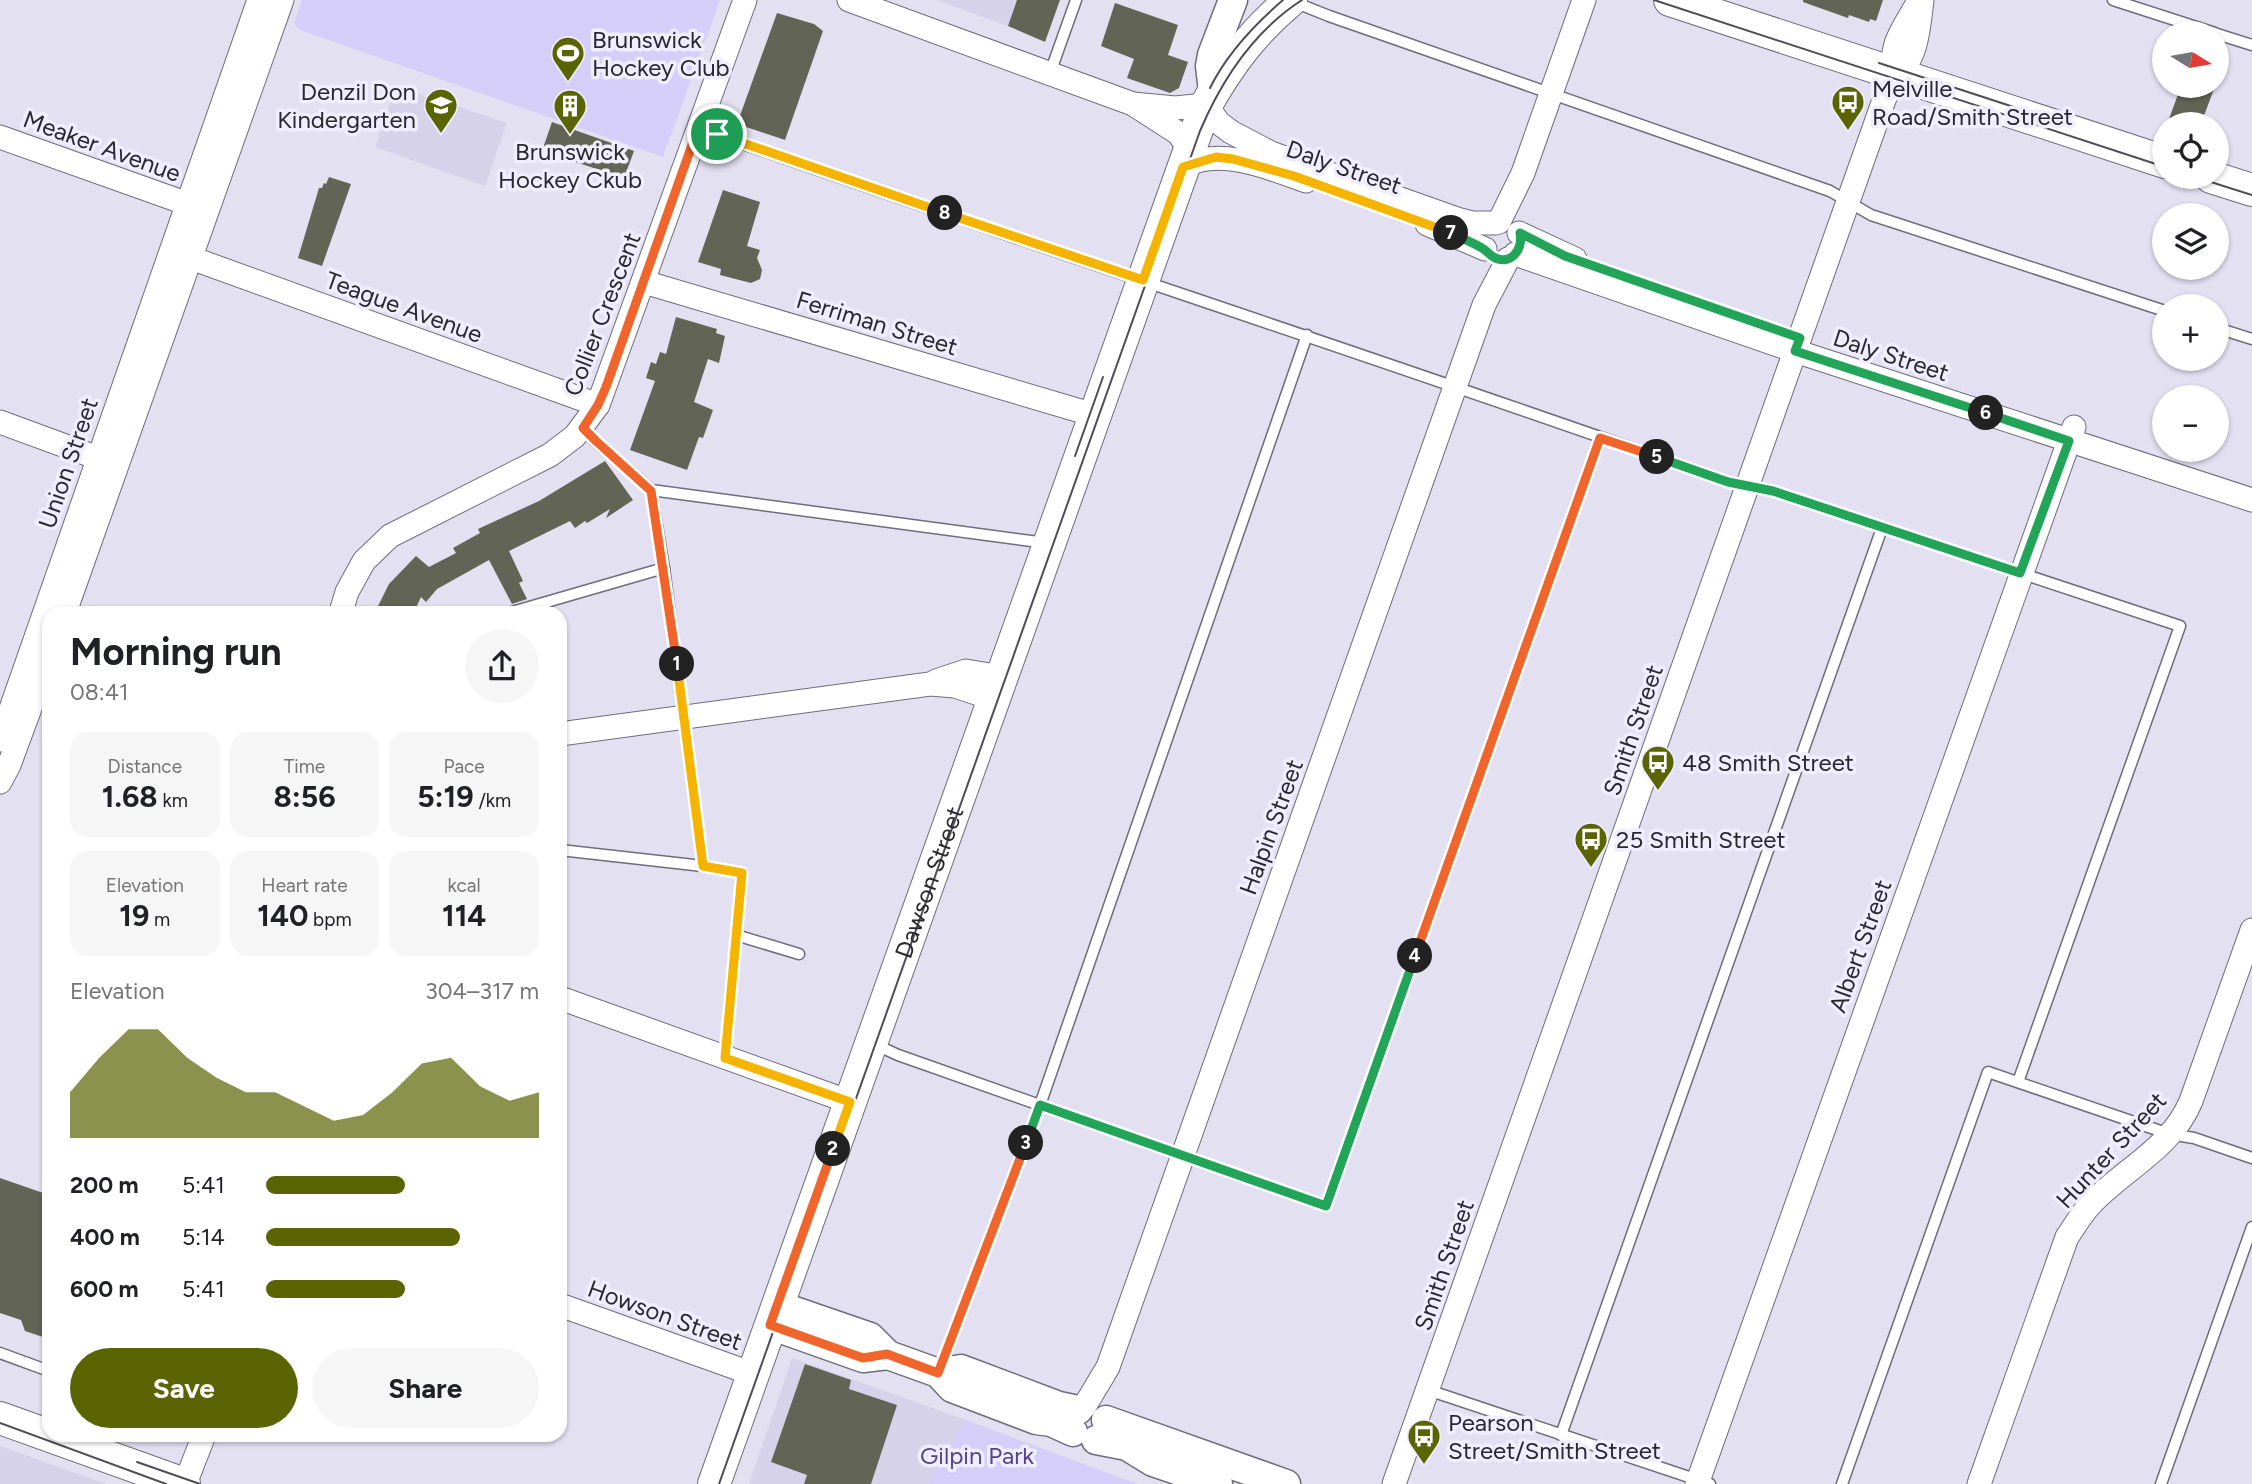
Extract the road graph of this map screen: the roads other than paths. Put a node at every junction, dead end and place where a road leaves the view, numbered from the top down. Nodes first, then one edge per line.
1 (258, 0) edge
2 (282, 0) edge
3 (745, 0) edge
4 (849, 0) edge
5 (1076, 0) edge
6 (1233, 0) edge
7 (1584, 0) edge
8 (1670, 0) edge
9 (1921, 0) edge
10 (2113, 0) edge
11 (1281, 4) edge
12 (2177, 21) edge
13 (2230, 39) edge
14 (2252, 46) edge
15 (1050, 73) junction
16 (1895, 74) junction
17 (1552, 93) junction
18 (1210, 98) junction
19 (1133, 104) junction
20 (698, 128) junction
21 (0, 137) edge
22 (1186, 158) junction
23 (2152, 158) edge
24 (2229, 183) edge
25 (2252, 190) edge
26 (1847, 203) junction
27 (198, 207) junction
28 (1503, 240) junction
29 (191, 258) junction
30 (1143, 280) junction
31 (644, 282) junction
32 (2152, 307) edge
33 (2229, 332) edge
34 (1307, 334) junction
35 (2252, 339) edge
36 (1797, 345) junction
37 (1455, 387) junction
38 (598, 405) junction
39 (1094, 415) junction
40 (0, 422) edge
41 (583, 428) junction
42 (2071, 434) junction
43 (1600, 438) junction
44 (98, 458) junction
45 (1748, 485) junction
46 (2252, 485) edge
47 (651, 491) junction
48 (2252, 500) edge
49 (1882, 528) junction
50 (1049, 544) junction
51 (664, 568) junction
52 (2020, 573) junction
53 (47, 606) edge
54 (67, 606) edge
55 (343, 606) edge
56 (533, 606) edge
57 (42, 619) edge
58 (997, 688) junction
59 (42, 693) edge
60 (684, 717) junction
61 (567, 733) edge
62 (0, 740) edge
63 (0, 782) edge
64 (567, 851) edge
65 (703, 866) junction
66 (2252, 930) edge
67 (736, 935) junction
68 (799, 954) dead end
69 (567, 1001) edge
70 (871, 1043) junction
71 (725, 1058) junction
72 (2018, 1082) junction
73 (850, 1102) junction
74 (1040, 1105) junction
75 (2169, 1134) junction
76 (1182, 1156) junction
77 (2252, 1158) edge
78 (2252, 1227) edge
79 (567, 1308) edge
80 (774, 1315) junction
81 (0, 1353) edge
82 (42, 1368) edge
83 (938, 1373) junction
84 (753, 1374) junction
85 (1428, 1390) junction
86 (0, 1418) edge
87 (1090, 1421) junction
88 (42, 1432) edge
89 (1561, 1435) junction
90 (70, 1442) edge
91 (201, 1442) edge
92 (1702, 1483) edge
93 (184, 1484) edge
94 (714, 1484) edge
95 (1218, 1484) edge
96 (1286, 1484) edge
97 (1394, 1484) edge
98 (1842, 1484) edge
99 (1979, 1484) edge
100 (2161, 1484) edge

1 - 27 street, Union Street
2 - 27 street, Union Street
3 - 20 street, Collier Crescent
4 - 15 street
5 - 15 lane
6 - 18 street
7 - 17 street, Halpin Street
8 - 16 main road
9 - 16 street, Smith Street
10 - 12 lane
11 - 17 lane
11 - 18 main road
13 - 14 lane
15 - 19 street
16 - 23 main road
16 - 26 street, Smith Street
17 - 26 lane
17 - 28 street, Halpin Street
18 - 19 street
18 - 22 main road
18 - 28 street, Daly Street
19 - 22 street
20 - 30 lane
20 - 31 street, Collier Crescent
21 - 27 street, Meaker Avenue
22 - 28 street, Daly Street
22 - 30 main road, Dawson Street
24 - 25 main road
26 - 32 lane
26 - 36 street, Smith Street
27 - 29 street, Union Street
27 - 44 street, Union Street
28 - 36 street, Daly Street
28 - 37 street, Halpin Street
29 - 38 street, Teague Avenue
29 - 54 street, Union Street
30 - 34 lane
30 - 39 main road, Dawson Street
31 - 38 street, Collier Crescent
31 - 39 street, Ferriman Street
33 - 35 lane
34 - 37 lane
34 - 74 lane
36 - 42 street, Daly Street
36 - 45 street, Smith Street
37 - 43 lane
37 - 76 street, Halpin Street
38 - 41 street, Collier Crescent
39 - 50 main road, Dawson Street
40 - 44 street
41 - 47 lane
41 - 55 street, Collier Crescent
42 - 46 street, Daly Street
42 - 48 street, Daly Street
42 - 52 street, Albert Street
43 - 45 lane
43 - 76 lane
44 - 53 street, Union Street
45 - 49 lane
45 - 85 street, Smith Street
47 - 50 lane
47 - 51 lane
49 - 52 lane
49 - 89 lane
50 - 58 main road, Dawson Street
51 - 56 lane
51 - 60 lane
52 - 72 lane
52 - 92 street, Albert Street
57 - 62 street, Union Street
58 - 60 street
58 - 70 main road, Dawson Street
59 - 63 street
60 - 61 street
60 - 65 lane
64 - 65 lane
65 - 67 lane
66 - 75 street, Hunter Street
67 - 68 lane
67 - 71 lane
69 - 71 street
70 - 73 main road, Dawson Street
70 - 74 lane
71 - 73 street
72 - 75 lane
72 - 98 lane
73 - 80 main road, Dawson Street
74 - 76 lane
74 - 83 lane
75 - 77 lane
75 - 99 street, Hunter Street
76 - 87 street, Halpin Street
78 - 100 lane
79 - 84 street, Howson Street
80 - 83 street
80 - 84 main road, Dawson Street
81 - 82 lane
83 - 87 street
84 - 94 main road, Dawson Street
85 - 89 lane
85 - 97 street, Smith Street
86 - 88 main road
87 - 95 street
87 - 96 street
89 - 92 lane
90 - 93 main road
91 - 93 street

